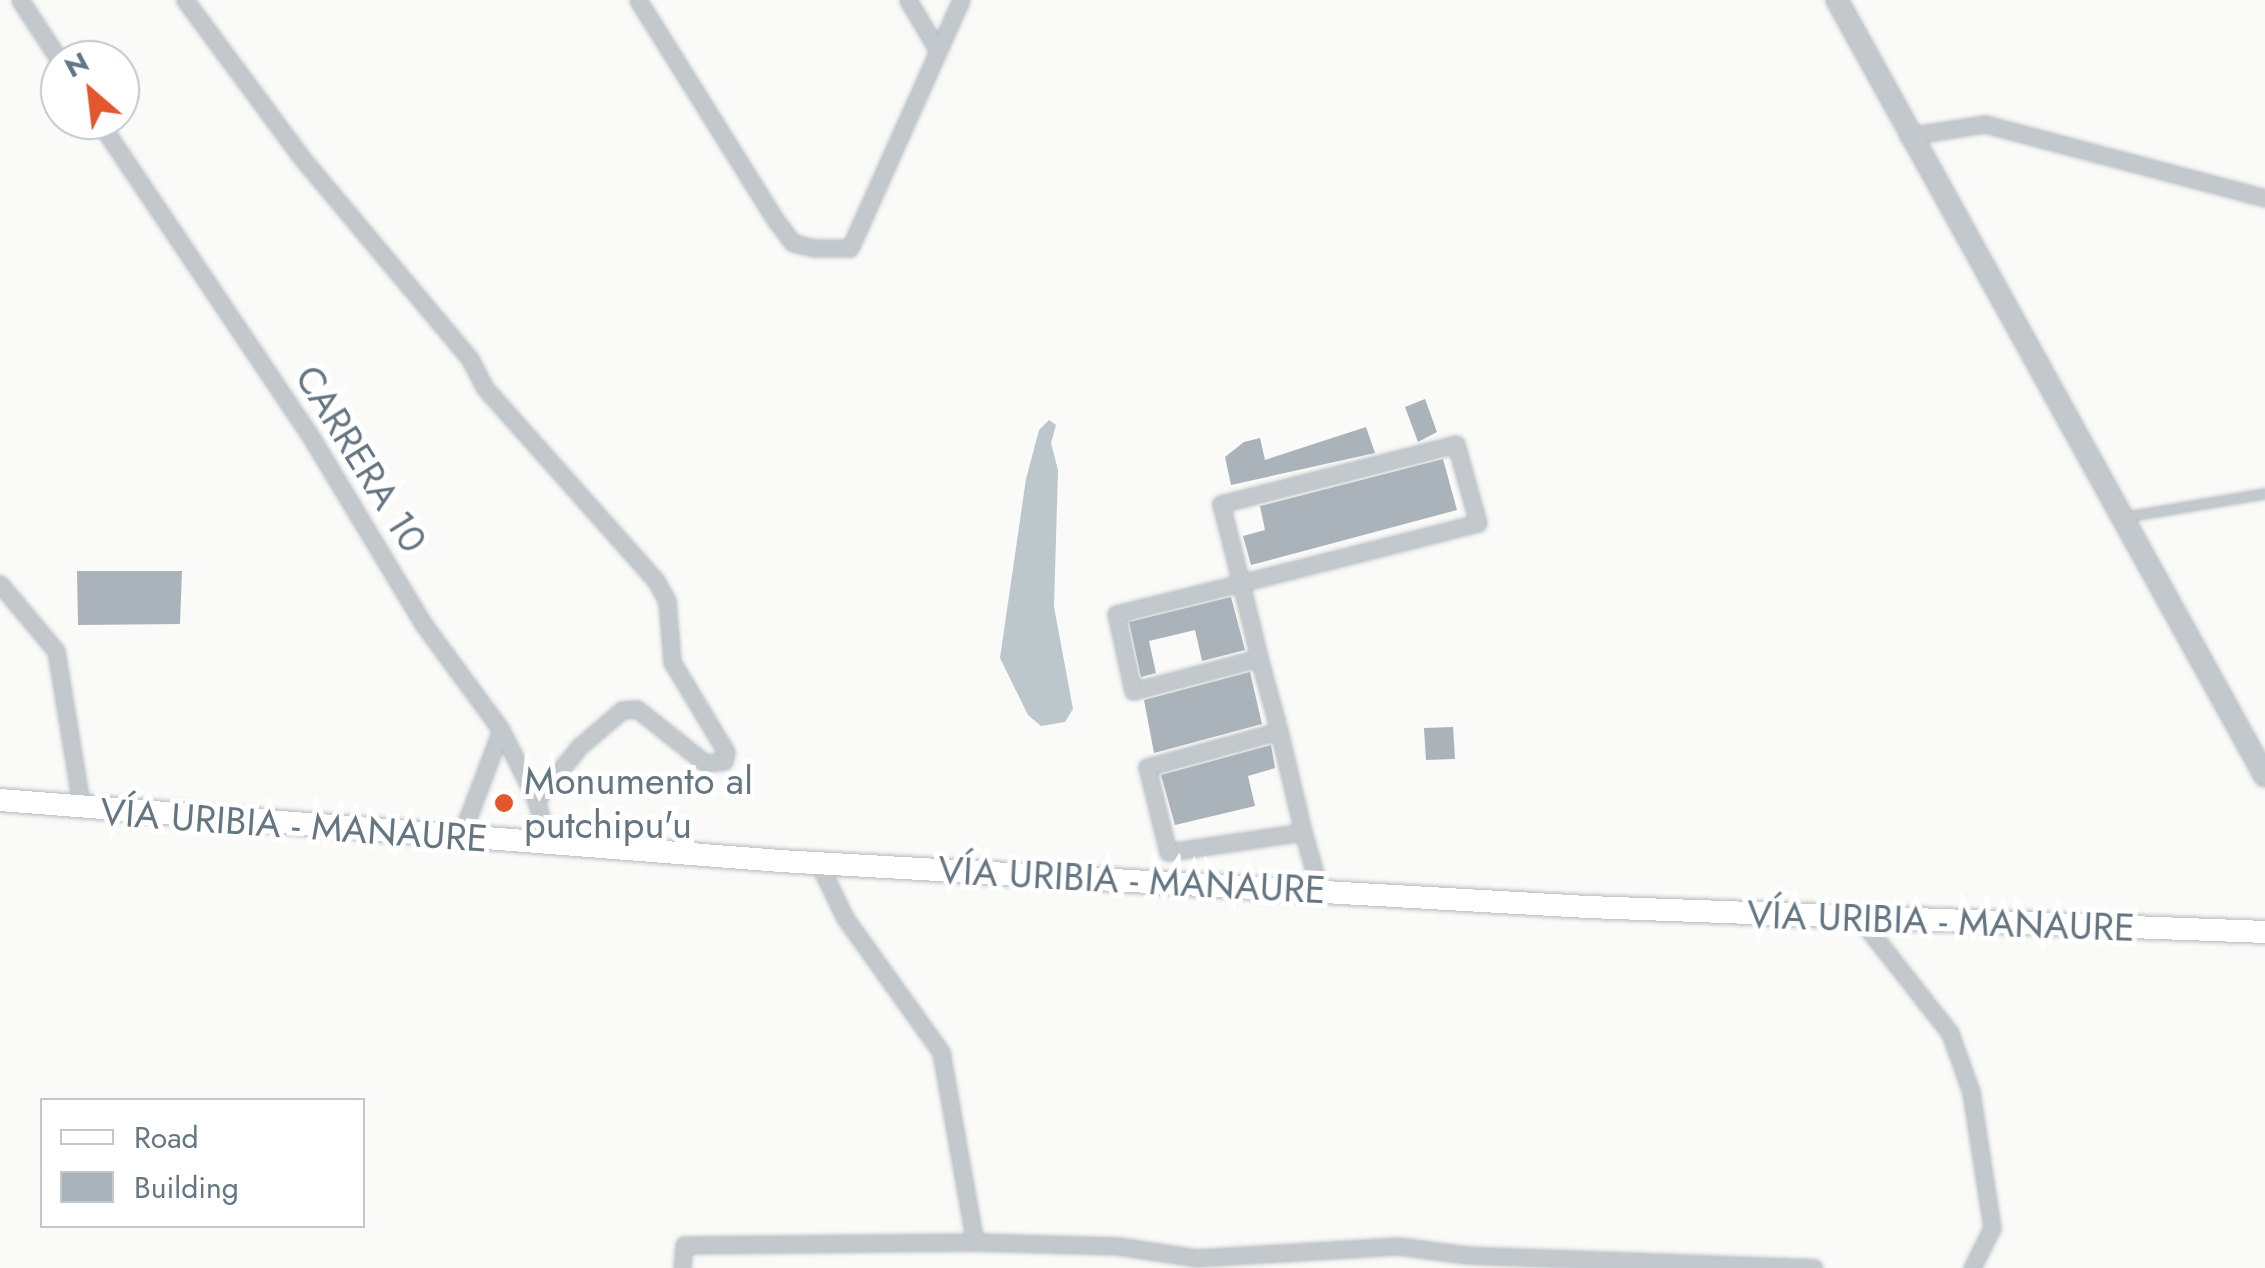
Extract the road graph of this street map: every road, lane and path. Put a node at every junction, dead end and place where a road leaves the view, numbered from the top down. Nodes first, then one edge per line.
1 (20, 0) edge
2 (185, 0) edge
3 (638, 0) edge
4 (908, 0) edge
5 (961, 0) edge
6 (1836, 0) edge
7 (46, 40) edge
8 (937, 50) junction
9 (1908, 136) junction
10 (112, 140) edge
11 (2265, 198) edge
12 (2265, 494) edge
13 (2122, 518) junction
14 (1241, 583) junction
15 (0, 584) edge
16 (1259, 658) junction
17 (501, 730) junction
18 (1279, 731) junction
19 (2265, 776) edge
20 (0, 800) edge
21 (536, 800) junction
22 (82, 810) junction
23 (1303, 832) junction
24 (461, 836) junction
25 (548, 843) junction
26 (818, 862) junction
27 (1320, 891) junction
28 (1861, 920) junction
29 (2265, 932) edge
30 (975, 1242) junction
31 (1796, 1267) edge
32 (682, 1268) edge
33 (1814, 1268) edge
34 (1972, 1268) edge

1 - 7 street
2 - 21 street
3 - 8 street
4 - 8 street
5 - 8 street
6 - 9 street
9 - 11 street
9 - 13 street
10 - 17 street, CARRERA 10
12 - 13 lane
13 - 19 street
14 - 14 street
14 - 16 street
14 - 16 street
15 - 22 street
16 - 18 street
17 - 21 street, CARRERA 10
17 - 24 street
18 - 23 street
18 - 23 street
20 - 22 main road, VÍA URIBIA - MANAURE
21 - 25 street, CARRERA 10
22 - 24 main road, VÍA URIBIA - MANAURE
23 - 27 street
24 - 25 main road, VÍA URIBIA - MANAURE
25 - 26 main road, VÍA URIBIA - MANAURE
26 - 27 main road, VÍA URIBIA - MANAURE
26 - 30 street
27 - 28 main road, VÍA URIBIA - MANAURE
28 - 29 main road, VÍA URIBIA - MANAURE
28 - 34 street
30 - 31 street
30 - 32 street
31 - 33 street

